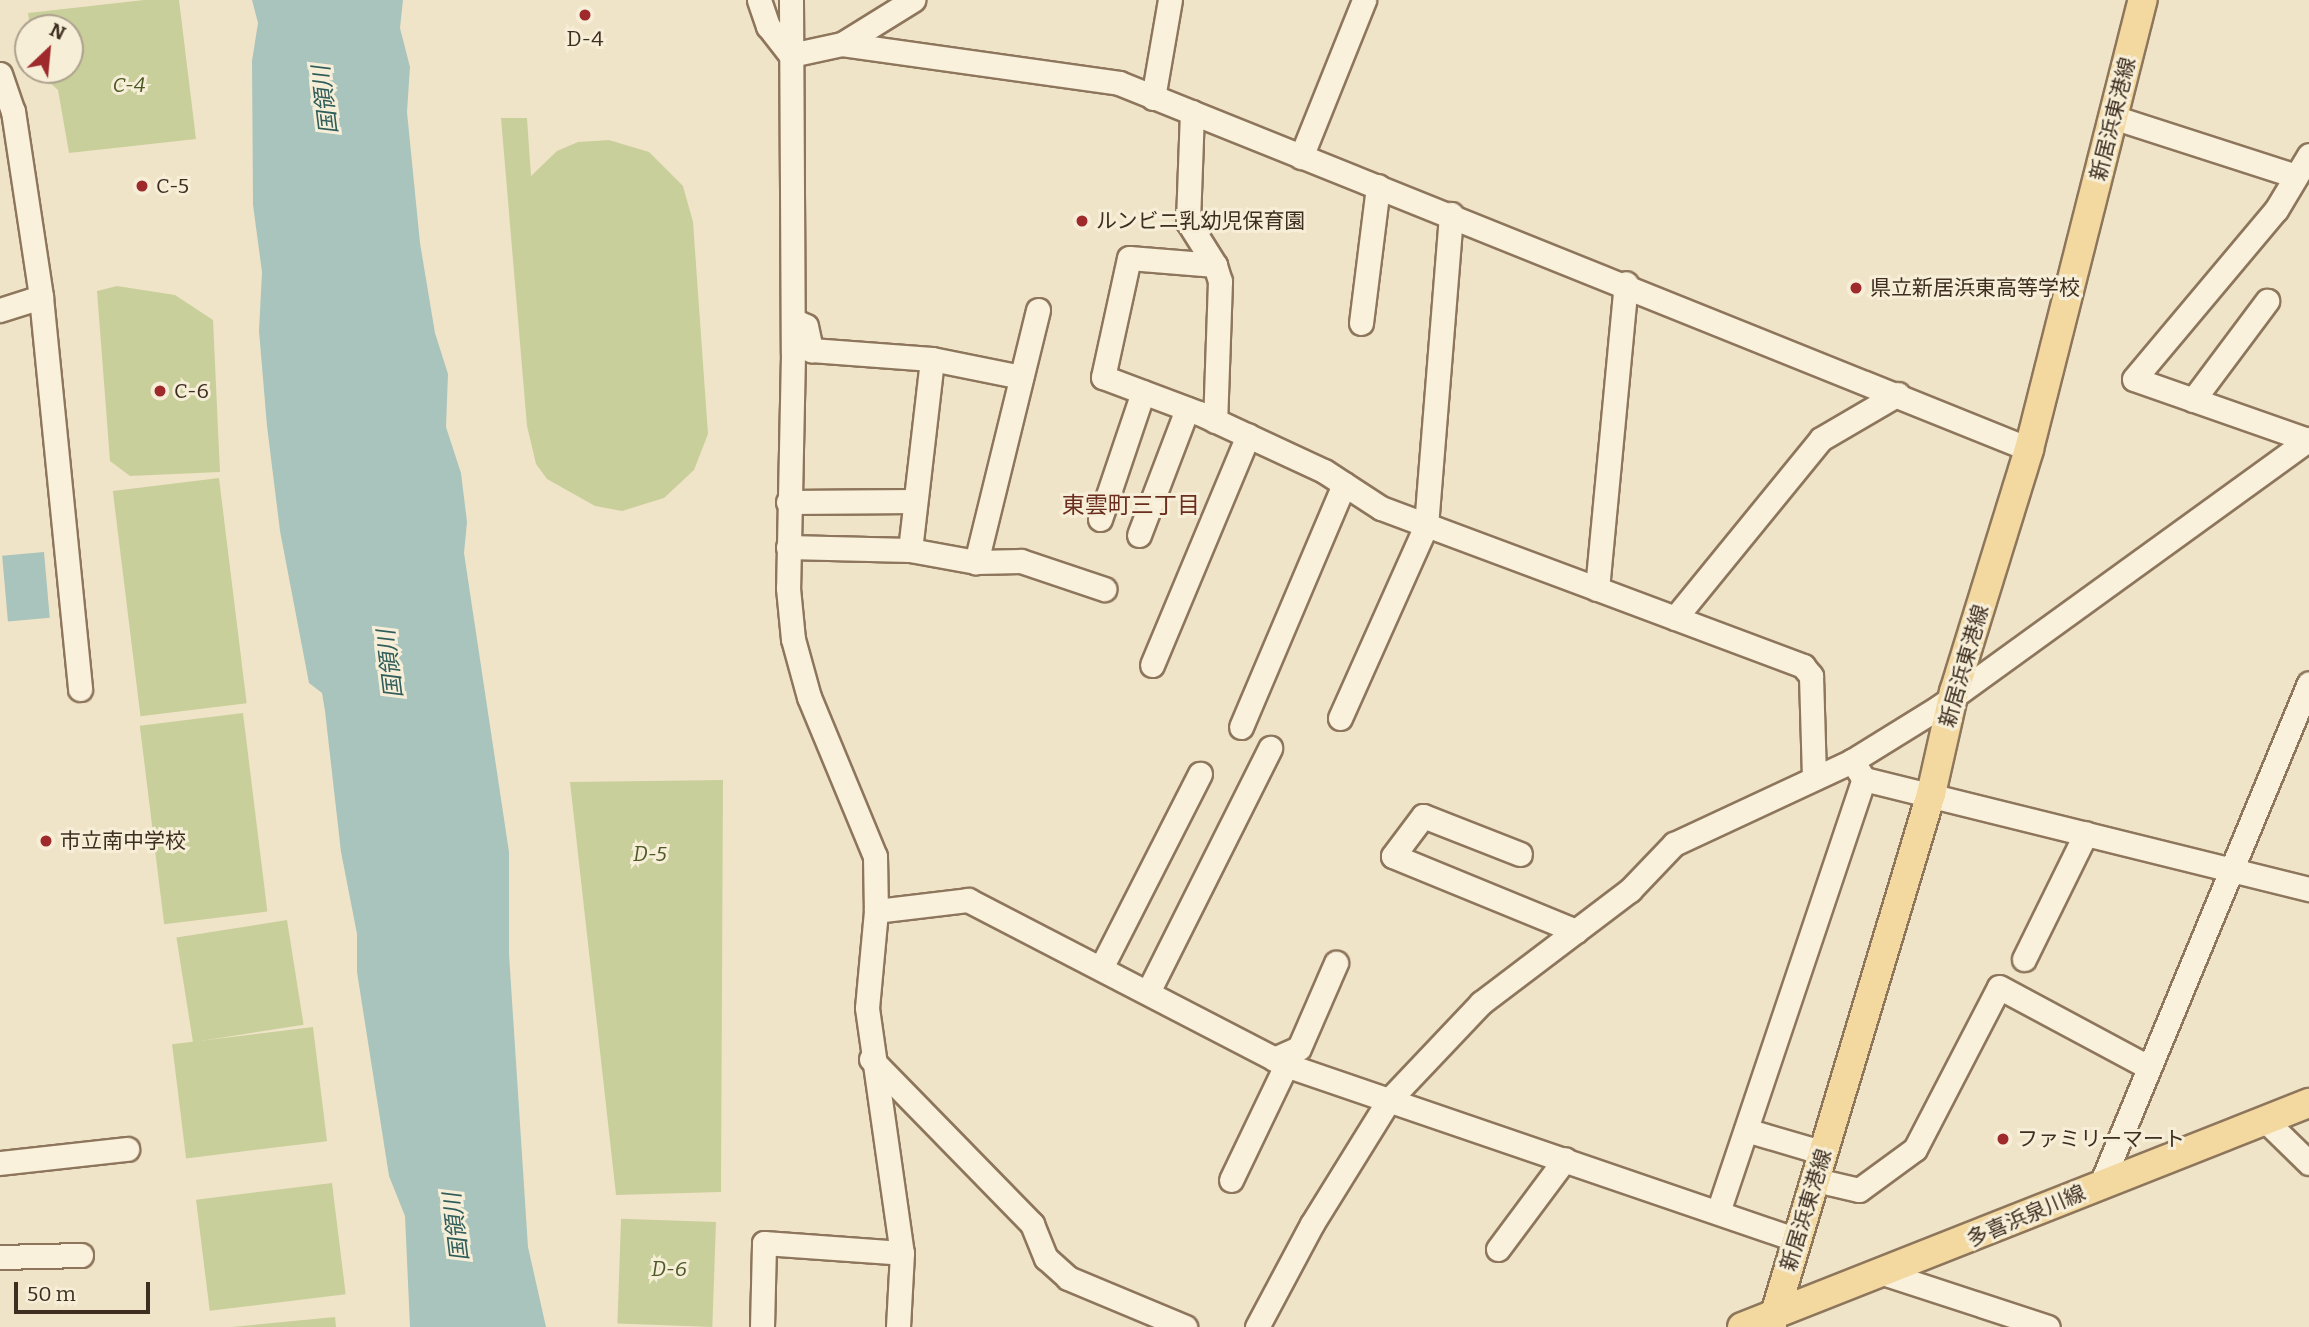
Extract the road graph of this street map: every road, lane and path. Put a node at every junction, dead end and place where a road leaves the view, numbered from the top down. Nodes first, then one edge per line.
1 (759, 0) edge
2 (791, 0) edge
3 (913, 0) edge
4 (1170, 0) edge
5 (1364, 0) edge
6 (2143, 0) edge
7 (842, 44) junction
8 (790, 55) junction
9 (0, 74) edge
10 (1153, 98) junction
11 (1192, 112) junction
12 (2113, 117) junction
13 (2309, 155) edge
14 (1301, 157) junction
15 (2296, 176) junction
16 (1378, 186) junction
17 (1451, 214) junction
18 (1215, 265) junction
19 (1626, 283) junction
20 (41, 297) junction
21 (2267, 301) dead end
22 (0, 310) edge
23 (1038, 310) dead end
24 (793, 320) junction
25 (1361, 323) dead end
26 (932, 359) junction
27 (1021, 377) junction
28 (1143, 392) junction
29 (1898, 394) junction
30 (2193, 400) junction
31 (1187, 409) junction
32 (1215, 421) junction
33 (1248, 435) junction
34 (2308, 440) edge
35 (2029, 449) junction
36 (1344, 484) junction
37 (915, 501) junction
38 (788, 502) junction
39 (1100, 519) dead end
40 (1426, 526) junction
41 (1139, 536) dead end
42 (788, 547) junction
43 (910, 550) junction
44 (976, 562) junction
45 (1104, 589) dead end
46 (1597, 589) junction
47 (1675, 618) junction
48 (1152, 665) dead end
49 (2309, 683) edge
50 (80, 689) dead end
51 (1954, 692) junction
52 (1340, 718) dead end
53 (1241, 727) dead end
54 (1269, 748) dead end
55 (1858, 770) junction
56 (1200, 774) dead end
57 (1814, 778) junction
58 (1931, 794) junction
59 (2086, 834) junction
60 (1520, 854) dead end
61 (2231, 870) junction
62 (2309, 889) edge
63 (876, 911) junction
64 (1576, 931) junction
65 (2024, 959) dead end
66 (1336, 963) dead end
67 (1101, 968) junction
68 (1148, 992) junction
69 (871, 1059) junction
70 (1280, 1062) junction
71 (2148, 1067) junction
72 (1389, 1100) junction
73 (2309, 1103) edge
74 (2266, 1121) junction
75 (1746, 1130) junction
76 (127, 1149) dead end
77 (1565, 1159) junction
78 (0, 1163) edge
79 (2309, 1163) edge
80 (1820, 1166) junction
81 (1231, 1180) dead end
82 (2101, 1184) junction
83 (1718, 1212) junction
84 (1797, 1240) junction
85 (1497, 1249) dead end
86 (902, 1253) junction
87 (81, 1255) dead end
88 (0, 1257) edge
89 (1886, 1274) junction
90 (1772, 1321) edge
91 (762, 1327) edge
92 (898, 1327) edge
93 (1185, 1327) edge
94 (1257, 1327) edge
95 (1742, 1327) edge
96 (2048, 1327) edge

1 - 8 street
2 - 8 street
3 - 7 street
4 - 10 street
5 - 14 street
6 - 12 main road, 新居浜東港線
7 - 8 street
7 - 10 street
8 - 24 street
9 - 20 street
10 - 11 street
11 - 14 street
11 - 18 street
12 - 15 street
12 - 35 main road, 新居浜東港線
13 - 15 street
14 - 16 street
15 - 30 street
16 - 17 street
16 - 25 street
17 - 19 street
17 - 40 street
18 - 28 street
18 - 32 street
19 - 29 street
19 - 46 street
20 - 22 street
20 - 50 street
21 - 30 street
23 - 27 street
24 - 26 street
24 - 38 street
26 - 27 street
26 - 37 street
27 - 44 street
28 - 31 street
28 - 39 street
29 - 35 street
29 - 47 street
30 - 34 street
31 - 32 street
31 - 41 street
32 - 33 street
33 - 36 street
33 - 48 street
34 - 51 street
35 - 51 main road, 新居浜東港線
36 - 40 street
36 - 53 street
37 - 38 street
37 - 43 street
38 - 42 street
40 - 46 street
40 - 52 street
42 - 43 street
42 - 63 street
43 - 44 street
44 - 45 street
46 - 47 street
47 - 57 street
49 - 61 street
51 - 55 street
51 - 58 main road, 新居浜東港線
54 - 68 street
55 - 57 street
55 - 58 street
55 - 75 street
56 - 67 street
57 - 64 street
58 - 59 street
58 - 80 main road, 新居浜東港線
59 - 61 street
59 - 65 street
60 - 64 street
61 - 62 street
61 - 71 street
63 - 67 street
63 - 69 street
64 - 72 street
66 - 70 street
67 - 68 street
68 - 70 street
69 - 86 street
69 - 93 street
70 - 72 street
70 - 81 street
71 - 80 street
71 - 82 street
72 - 77 street
72 - 94 street
73 - 74 main road, 多喜浜泉川線
74 - 79 street
74 - 82 main road, 多喜浜泉川線
75 - 80 street
75 - 83 street
76 - 78 street
77 - 83 street
77 - 85 street
80 - 84 main road, 新居浜東港線
82 - 89 main road, 多喜浜泉川線
83 - 84 street
84 - 90 main road, 新居浜東港線
86 - 91 street
86 - 92 street
87 - 88 street
89 - 90 main road, 多喜浜泉川線
89 - 96 street
90 - 95 main road, 多喜浜泉川線

